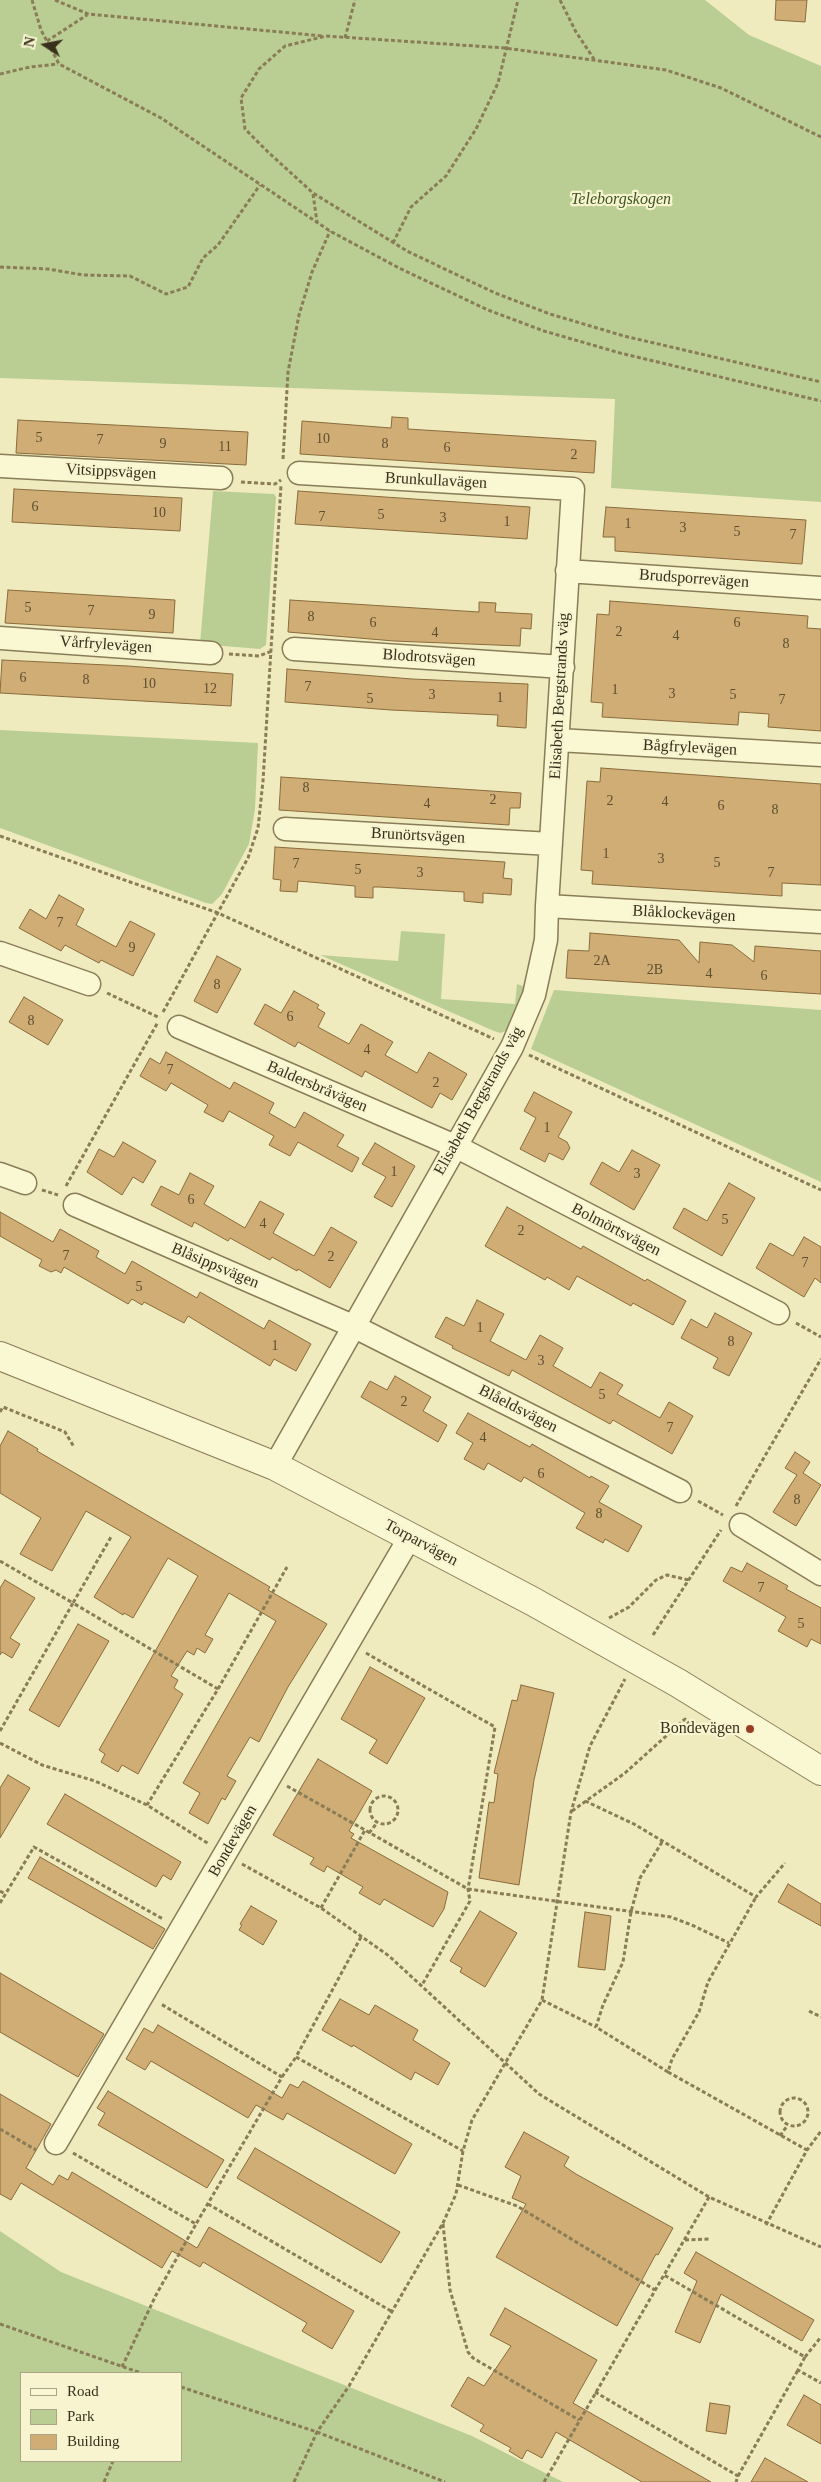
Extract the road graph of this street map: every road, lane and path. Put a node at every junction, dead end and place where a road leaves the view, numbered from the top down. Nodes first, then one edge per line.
1 (32, 0) edge
2 (55, 0) edge
3 (355, 0) edge
4 (518, 0) edge
5 (560, 0) edge
6 (88, 14) junction
7 (326, 36) junction
8 (345, 38) junction
9 (47, 41) junction
10 (505, 48) junction
11 (594, 59) junction
12 (59, 64) junction
13 (0, 74) edge
14 (821, 137) edge
15 (260, 185) junction
16 (313, 193) junction
17 (317, 222) junction
18 (330, 231) junction
19 (393, 243) junction
20 (0, 267) edge
21 (821, 382) edge
22 (821, 400) edge
23 (0, 466) edge
24 (288, 470) junction
25 (221, 478) joint
26 (573, 489) joint
27 (567, 571) junction
28 (821, 588) edge
29 (0, 638) edge
30 (294, 649) joint
31 (270, 652) junction
32 (211, 653) joint
33 (563, 667) junction
34 (558, 740) junction
35 (821, 755) edge
36 (285, 829) dead end
37 (0, 836) edge
38 (551, 844) junction
39 (546, 906) junction
40 (218, 913) junction
41 (821, 922) edge
42 (0, 953) edge
43 (89, 984) joint
44 (169, 1023) junction
45 (512, 1047) junction
46 (455, 1146) junction
47 (0, 1174) edge
48 (25, 1183) joint
49 (821, 1190) edge
50 (75, 1205) dead end
51 (778, 1313) joint
52 (355, 1327) junction
53 (821, 1337) edge
54 (0, 1356) edge
55 (821, 1359) edge
56 (0, 1412) edge
57 (74, 1447) dead end
58 (275, 1466) junction
59 (680, 1491) joint
60 (735, 1522) junction
61 (111, 1537) dead end
62 (410, 1538) junction
63 (0, 1562) edge
64 (287, 1567) dead end
65 (821, 1574) edge
66 (690, 1580) junction
67 (73, 1603) junction
68 (607, 1619) dead end
69 (653, 1635) dead end
70 (348, 1643) junction
71 (625, 1679) dead end
72 (218, 1688) junction
73 (692, 1727) dead end
74 (0, 1731) edge
75 (0, 1743) edge
76 (821, 1771) edge
77 (270, 1776) junction
78 (585, 1801) junction
79 (147, 1805) junction
80 (571, 1812) junction
81 (377, 1823) junction
82 (365, 1830) junction
83 (369, 1833) junction
84 (662, 1842) junction
85 (226, 1855) junction
86 (785, 1863) dead end
87 (468, 1889) junction
88 (0, 1891) edge
89 (5, 1894) junction
90 (756, 1897) junction
91 (0, 1903) edge
92 (557, 1903) junction
93 (321, 1908) junction
94 (631, 1912) junction
95 (181, 1929) junction
96 (361, 1936) junction
97 (729, 1943) junction
98 (422, 1985) junction
99 (143, 1994) junction
100 (542, 2000) junction
101 (810, 2011) dead end
102 (821, 2017) edge
103 (596, 2027) junction
104 (296, 2057) junction
105 (506, 2065) junction
106 (668, 2072) junction
107 (282, 2077) junction
108 (787, 2126) junction
109 (0, 2129) edge
110 (821, 2131) edge
111 (780, 2136) junction
112 (56, 2143) junction
113 (807, 2150) junction
114 (463, 2151) junction
115 (458, 2185) junction
116 (709, 2198) junction
117 (208, 2204) junction
118 (443, 2223) junction
119 (196, 2224) junction
120 (766, 2225) junction
121 (709, 2239) dead end
122 (684, 2240) junction
123 (821, 2247) edge
124 (664, 2275) junction
125 (655, 2290) junction
126 (391, 2311) junction
127 (0, 2324) edge
128 (821, 2337) edge
129 (805, 2357) junction
130 (122, 2367) junction
131 (798, 2370) junction
132 (138, 2372) edge
133 (821, 2383) edge
134 (182, 2387) edge
135 (595, 2392) junction
136 (579, 2420) junction
137 (317, 2432) junction
138 (113, 2462) edge
139 (738, 2476) junction
140 (104, 2482) edge
141 (294, 2482) edge
142 (445, 2482) edge
143 (544, 2482) edge
144 (736, 2482) edge

1 - 9 path
2 - 6 path
3 - 8 path
4 - 10 path
5 - 11 path
6 - 7 path
6 - 9 path
7 - 8 path
7 - 16 path
8 - 10 path
9 - 12 path
10 - 11 path
10 - 19 path
11 - 14 path
12 - 13 path
12 - 15 path
15 - 17 path
15 - 20 path
16 - 17 path
16 - 19 path
17 - 18 path
18 - 22 path
18 - 24 path
19 - 21 path
23 - 25 street, Vitsippsvägen
24 - 25 path
24 - 26 street, Brunkullavägen
24 - 31 path
26 - 27 street, Elisabeth Bergstrands väg
27 - 28 street, Brudsporrevägen
27 - 33 street, Elisabeth Bergstrands väg
29 - 32 street, Vårfrylevägen
30 - 31 path
30 - 33 street, Blodrotsvägen
31 - 32 path
31 - 40 path
33 - 34 street, Elisabeth Bergstrands väg
34 - 35 street, Bågfrylevägen
34 - 38 street, Elisabeth Bergstrands väg
36 - 38 street, Brunörtsvägen
37 - 40 path
38 - 39 street, Elisabeth Bergstrands väg
39 - 41 street, Blåklockevägen
39 - 45 street, Elisabeth Bergstrands väg
40 - 44 path
40 - 45 path
42 - 43 street
43 - 44 path
44 - 46 street, Baldersbråvägen
44 - 48 path
45 - 46 street, Elisabeth Bergstrands väg
45 - 49 path
46 - 51 street, Bolmörtsvägen
46 - 52 street, Elisabeth Bergstrands väg
47 - 48 street
50 - 52 street, Blåsippsvägen
51 - 53 path
52 - 58 street, Elisabeth Bergstrands väg
52 - 59 street, Blåeldsvägen
54 - 58 street, Torparvägen
55 - 60 path
56 - 57 path
58 - 62 street, Torparvägen
59 - 60 path
60 - 65 street
60 - 66 path
61 - 67 path
62 - 70 street, Bondevägen
62 - 76 street, Torparvägen
63 - 67 path
64 - 72 path
66 - 68 path
66 - 69 path
67 - 72 path
67 - 74 path
70 - 77 street, Bondevägen
70 - 87 path
71 - 80 path
72 - 79 path
73 - 78 path
75 - 79 path
77 - 82 path
77 - 85 street, Bondevägen
78 - 80 path
78 - 84 path
79 - 85 path
80 - 92 path
81 - 81 path
81 - 83 path
82 - 83 path
82 - 93 path
83 - 87 path
84 - 90 path
84 - 94 path
85 - 93 path
85 - 95 street, Bondevägen
86 - 90 path
87 - 92 path
87 - 98 path
88 - 89 path
89 - 91 path
89 - 95 path
90 - 97 path
92 - 94 path
92 - 100 path
93 - 96 path
94 - 97 path
94 - 103 path
95 - 99 street, Bondevägen
96 - 98 path
96 - 104 path
97 - 106 path
98 - 105 path
99 - 107 path
99 - 112 street, Bondevägen
100 - 103 path
100 - 105 path
101 - 102 path
103 - 106 path
104 - 107 path
104 - 114 path
105 - 114 path
105 - 116 path
106 - 111 path
107 - 117 path
108 - 108 path
108 - 111 path
109 - 112 path
110 - 113 path
111 - 113 path
112 - 119 path
113 - 120 path
114 - 115 path
115 - 118 path
115 - 125 path
116 - 120 path
116 - 122 path
117 - 119 path
117 - 126 path
118 - 126 path
118 - 136 path
119 - 130 path
120 - 123 path
121 - 122 path
122 - 124 path
124 - 125 path
124 - 129 path
125 - 135 path
126 - 137 path
127 - 130 path
128 - 129 path
129 - 131 path
130 - 132 path
131 - 133 path
131 - 139 path
134 - 137 path
135 - 136 path
135 - 139 path
136 - 143 path
137 - 141 path
137 - 142 path
138 - 140 path
139 - 144 path

